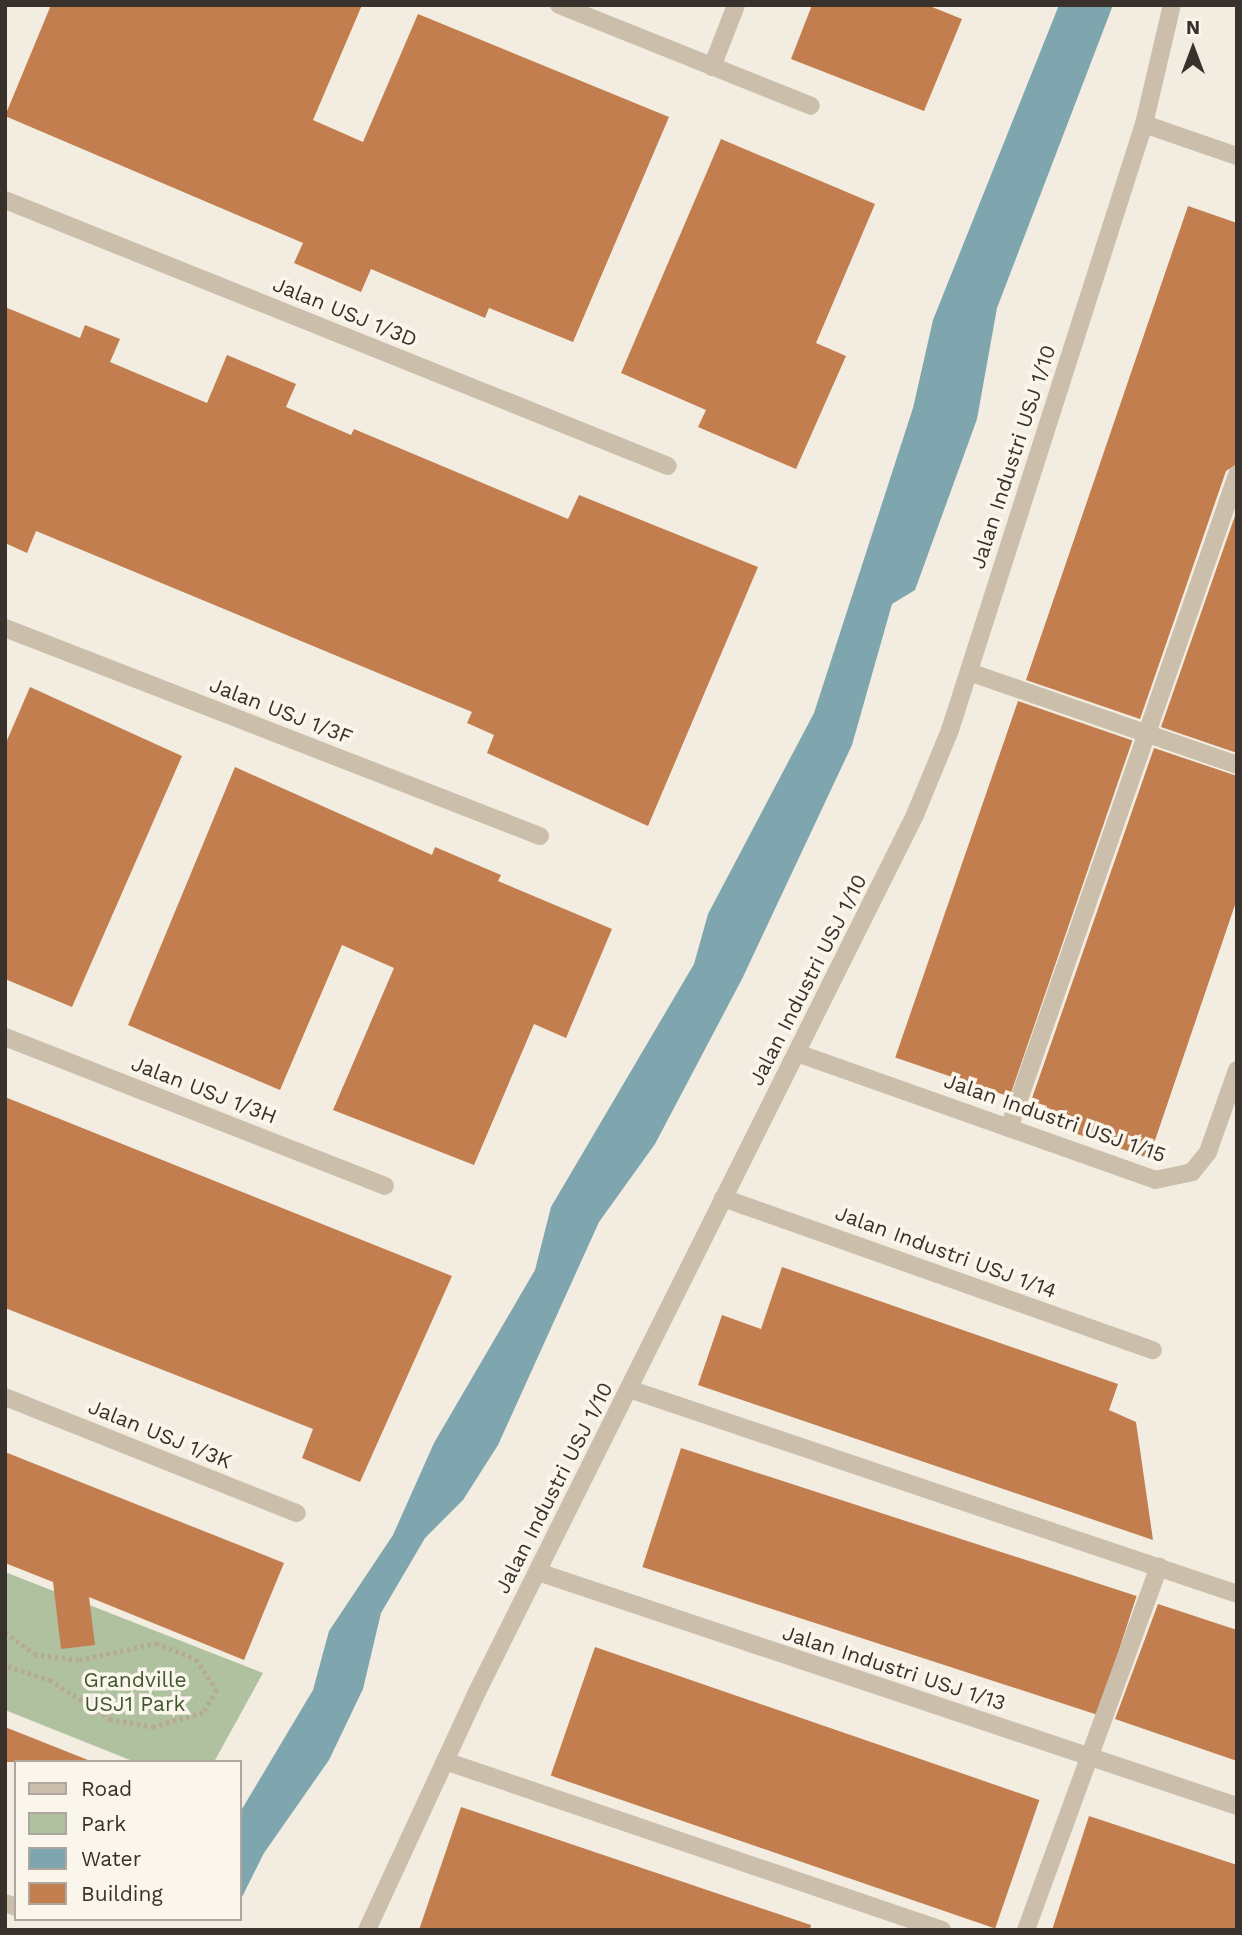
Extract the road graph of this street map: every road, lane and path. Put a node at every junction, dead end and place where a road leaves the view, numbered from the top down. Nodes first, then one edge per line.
1 (559, 5) edge
2 (736, 5) edge
3 (1172, 5) edge
4 (712, 66) junction
5 (811, 106) dead end
6 (1144, 124) junction
7 (1237, 156) edge
8 (5, 200) edge
9 (668, 466) dead end
10 (1237, 475) edge
11 (5, 628) edge
12 (969, 672) junction
13 (1147, 734) junction
14 (1237, 765) edge
15 (540, 836) dead end
16 (5, 1037) edge
17 (797, 1054) junction
18 (1237, 1070) edge
19 (1009, 1128) junction
20 (385, 1186) dead end
21 (723, 1198) junction
22 (1153, 1350) dead end
23 (629, 1389) junction
24 (5, 1397) edge
25 (297, 1513) dead end
26 (1159, 1567) junction
27 (538, 1572) junction
28 (1237, 1594) edge
29 (5, 1632) edge
30 (5, 1666) edge
31 (1090, 1757) junction
32 (445, 1761) junction
33 (1237, 1806) edge
34 (368, 1930) edge
35 (942, 1930) edge
36 (1027, 1930) edge

1 - 4 street
2 - 4 street
3 - 6 street, Jalan Industri USJ 1/10
4 - 5 street
6 - 7 street
6 - 12 street, Jalan Industri USJ 1/10
8 - 9 street, Jalan USJ 1/3D
10 - 13 street
11 - 15 street, Jalan USJ 1/3F
12 - 13 street
12 - 17 street, Jalan Industri USJ 1/10
13 - 14 street
13 - 19 street
16 - 20 street, Jalan USJ 1/3H
17 - 19 street, Jalan Industri USJ 1/15
17 - 21 street, Jalan Industri USJ 1/10
18 - 19 street, Jalan Industri USJ 1/15
21 - 22 street, Jalan Industri USJ 1/14
21 - 23 street, Jalan Industri USJ 1/10
23 - 26 street
23 - 27 street, Jalan Industri USJ 1/10
24 - 25 street, Jalan USJ 1/3K
26 - 28 street
26 - 31 street
27 - 31 street, Jalan Industri USJ 1/13
27 - 32 street, Jalan Industri USJ 1/10
29 - 30 path
31 - 33 street, Jalan Industri USJ 1/13
31 - 36 street
32 - 34 street, Jalan Industri USJ 1/10
32 - 35 street

